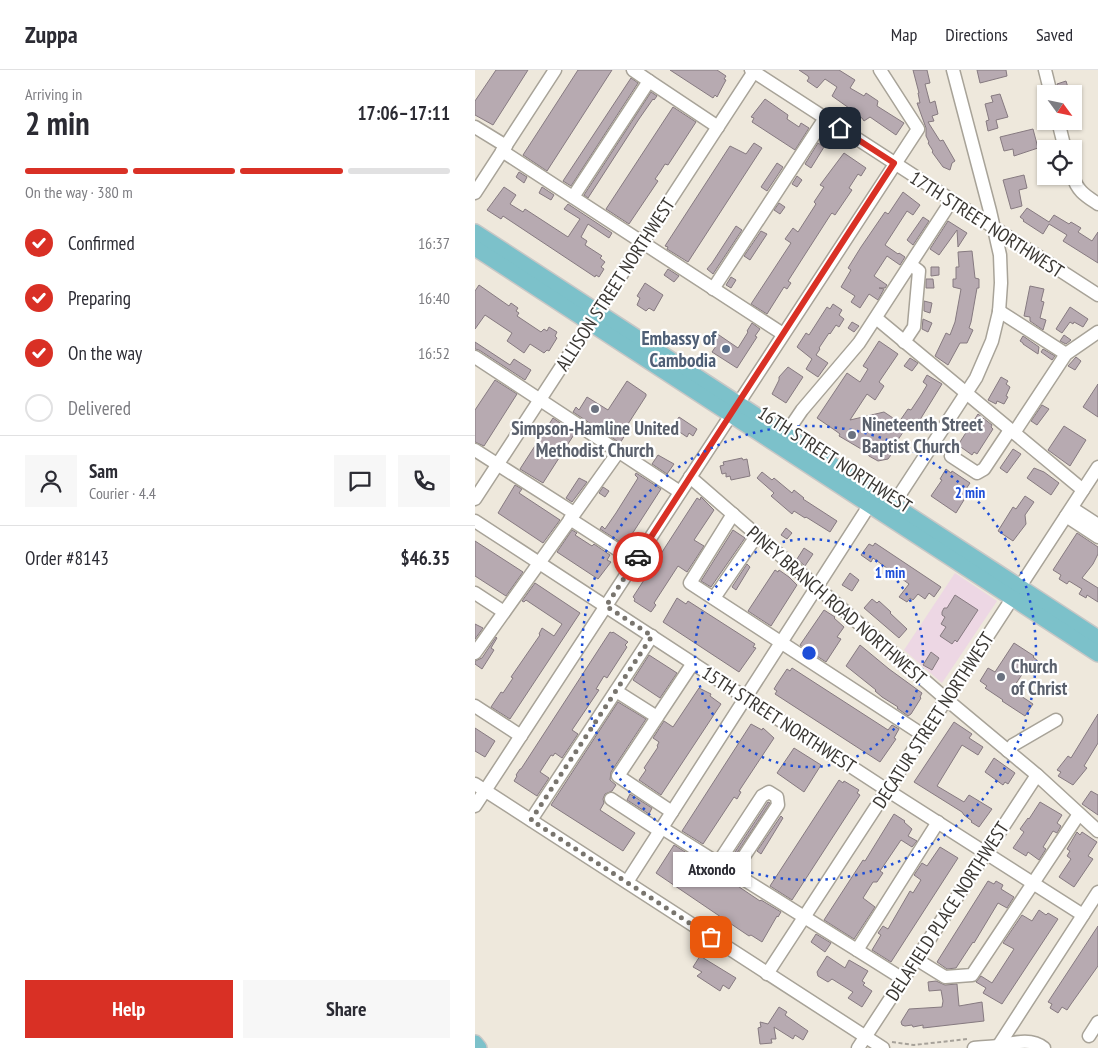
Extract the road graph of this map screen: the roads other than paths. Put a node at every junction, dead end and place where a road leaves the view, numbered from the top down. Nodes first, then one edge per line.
1 (555, 70) edge
2 (633, 70) edge
3 (753, 70) edge
4 (880, 70) edge
5 (953, 70) edge
6 (1045, 70) edge
7 (649, 81) junction
8 (1049, 85) edge
9 (825, 118) junction
10 (475, 127) edge
11 (717, 127) junction
12 (504, 149) junction
13 (894, 163) junction
14 (1076, 185) edge
15 (475, 193) edge
16 (573, 197) junction
17 (952, 200) junction
18 (1098, 204) edge
19 (994, 228) junction
20 (475, 232) edge
21 (641, 242) junction
22 (475, 248) edge
23 (911, 265) junction
24 (713, 289) junction
25 (1098, 295) edge
26 (999, 311) junction
27 (593, 317) junction
28 (876, 318) junction
29 (1098, 332) edge
30 (783, 334) junction
31 (904, 342) junction
32 (1066, 354) junction
33 (475, 357) edge
34 (966, 394) junction
35 (539, 400) junction
36 (733, 410) junction
37 (1012, 432) junction
38 (785, 435) junction
39 (475, 450) edge
40 (619, 450) junction
41 (951, 456) dead end
42 (497, 464) junction
43 (1098, 467) edge
44 (689, 477) junction
45 (1083, 490) junction
46 (680, 492) junction
47 (475, 498) edge
48 (873, 500) junction
49 (889, 510) junction
50 (1069, 512) junction
51 (733, 514) junction
52 (572, 516) junction
53 (475, 521) edge
54 (1098, 525) edge
55 (757, 535) junction
56 (1098, 537) edge
57 (635, 561) junction
58 (538, 562) junction
59 (818, 587) junction
60 (475, 593) edge
61 (1016, 593) junction
62 (714, 598) junction
63 (606, 606) junction
64 (504, 612) junction
65 (652, 636) junction
66 (1098, 638) edge
67 (782, 642) junction
68 (475, 653) edge
69 (1098, 654) edge
70 (693, 663) junction
71 (616, 691) junction
72 (746, 697) junction
73 (946, 699) junction
74 (475, 706) edge
75 (657, 717) junction
76 (1056, 720) dead end
77 (923, 734) junction
78 (521, 736) junction
79 (1008, 751) junction
80 (1037, 774) junction
81 (480, 787) edge
82 (887, 790) junction
83 (611, 800) dead end
84 (475, 806) edge
85 (672, 812) junction
86 (1079, 814) junction
87 (531, 820) junction
88 (939, 822) junction
89 (661, 829) junction
90 (1098, 832) edge
91 (986, 852) junction
92 (718, 863) junction
93 (733, 873) junction
94 (627, 882) junction
95 (1033, 883) junction
96 (1098, 892) edge
97 (1083, 915) junction
98 (805, 917) junction
99 (857, 950) junction
100 (916, 959) junction
101 (767, 974) junction
102 (903, 979) junction
103 (1098, 1022) edge
104 (1089, 1036) dead end
105 (475, 1043) edge
106 (862, 1043) edge
107 (973, 1043) edge
108 (887, 1045) edge
109 (1000, 1047) edge
110 (479, 1048) edge
111 (1044, 1048) edge

1 - 12 street
2 - 7 street
3 - 9 street, 17TH STREET NORTHWEST
3 - 11 street, ALLISON STREET NORTHWEST
4 - 13 street
5 - 19 street
6 - 8 street
7 - 11 street
7 - 16 street
9 - 13 street, 17TH STREET NORTHWEST
9 - 24 street
10 - 12 street
11 - 21 street, ALLISON STREET NORTHWEST
12 - 15 street
12 - 16 street
13 - 17 street, 17TH STREET NORTHWEST
13 - 30 street
14 - 18 street
16 - 21 street
17 - 19 street, 17TH STREET NORTHWEST
17 - 23 street
19 - 25 street, 17TH STREET NORTHWEST
19 - 26 street
20 - 27 main road, 16TH STREET NORTHWEST
21 - 24 street
21 - 27 street, ALLISON STREET NORTHWEST
22 - 27 main road, 16TH STREET NORTHWEST
23 - 28 street
23 - 31 street
24 - 30 street
26 - 32 street
26 - 34 street
27 - 35 street, ALLISON STREET NORTHWEST
27 - 36 main road, 16TH STREET NORTHWEST
28 - 31 street
28 - 38 street
29 - 32 street
30 - 36 street
31 - 34 street
32 - 37 street
33 - 35 street
34 - 37 street
34 - 49 street
35 - 40 street
35 - 42 street, ALLISON STREET NORTHWEST
36 - 38 main road, 16TH STREET NORTHWEST
36 - 44 street
36 - 48 main road, 16TH STREET NORTHWEST
37 - 41 street
37 - 45 street
38 - 48 main road, 16TH STREET NORTHWEST
39 - 42 street
40 - 46 street
40 - 52 street
42 - 47 street, ALLISON STREET NORTHWEST
42 - 52 street
43 - 45 street, DECATUR STREET NORTHWEST
44 - 46 street
44 - 51 street, PINEY BRANCH ROAD NORTHWEST
45 - 50 street, DECATUR STREET NORTHWEST
46 - 57 street
48 - 49 main road, 16TH STREET NORTHWEST
48 - 59 street
49 - 61 main road, 16TH STREET NORTHWEST
50 - 54 street
50 - 56 street
50 - 61 street, DECATUR STREET NORTHWEST
51 - 55 street, PINEY BRANCH ROAD NORTHWEST
51 - 62 street
52 - 57 street
52 - 58 street
53 - 58 street, 15TH STREET NORTHWEST
55 - 59 street, PINEY BRANCH ROAD NORTHWEST
55 - 62 street
57 - 63 street
58 - 63 street, 15TH STREET NORTHWEST
58 - 64 street
59 - 67 street
59 - 73 street, PINEY BRANCH ROAD NORTHWEST
60 - 64 street
61 - 66 main road, 16TH STREET NORTHWEST
61 - 69 main road, 16TH STREET NORTHWEST
61 - 73 street, DECATUR STREET NORTHWEST
62 - 67 street
63 - 65 street, 15TH STREET NORTHWEST
63 - 78 street
64 - 68 street
65 - 70 street, 15TH STREET NORTHWEST
65 - 71 street
67 - 72 street
67 - 77 street
70 - 72 street, 15TH STREET NORTHWEST
70 - 75 street
71 - 75 street
71 - 87 street
72 - 82 street, 15TH STREET NORTHWEST
72 - 85 street
73 - 77 street, DECATUR STREET NORTHWEST
73 - 79 street, PINEY BRANCH ROAD NORTHWEST
74 - 78 street
75 - 85 street
76 - 79 street
77 - 82 street, DECATUR STREET NORTHWEST
78 - 81 street
79 - 80 street, PINEY BRANCH ROAD NORTHWEST
80 - 86 street, PINEY BRANCH ROAD NORTHWEST
80 - 91 street, DELAFIELD PLACE NORTHWEST
81 - 84 street
81 - 87 street
82 - 88 street, 15TH STREET NORTHWEST
82 - 98 street, DECATUR STREET NORTHWEST
83 - 89 street
85 - 89 street
86 - 90 street, PINEY BRANCH ROAD NORTHWEST
86 - 95 street
87 - 94 street
88 - 91 street, 15TH STREET NORTHWEST
88 - 99 street
89 - 92 street
89 - 94 street
91 - 95 street, 15TH STREET NORTHWEST
91 - 100 street, DELAFIELD PLACE NORTHWEST
92 - 93 street
92 - 93 street
93 - 98 street
94 - 101 street
95 - 97 street, 15TH STREET NORTHWEST
95 - 100 street
96 - 97 street
97 - 109 street
98 - 99 street
98 - 101 street, DECATUR STREET NORTHWEST
99 - 102 street
100 - 102 street, DELAFIELD PLACE NORTHWEST
101 - 106 street
102 - 106 street, DELAFIELD PLACE NORTHWEST
103 - 104 street
105 - 110 main road
106 - 108 street
107 - 109 street
109 - 111 street

